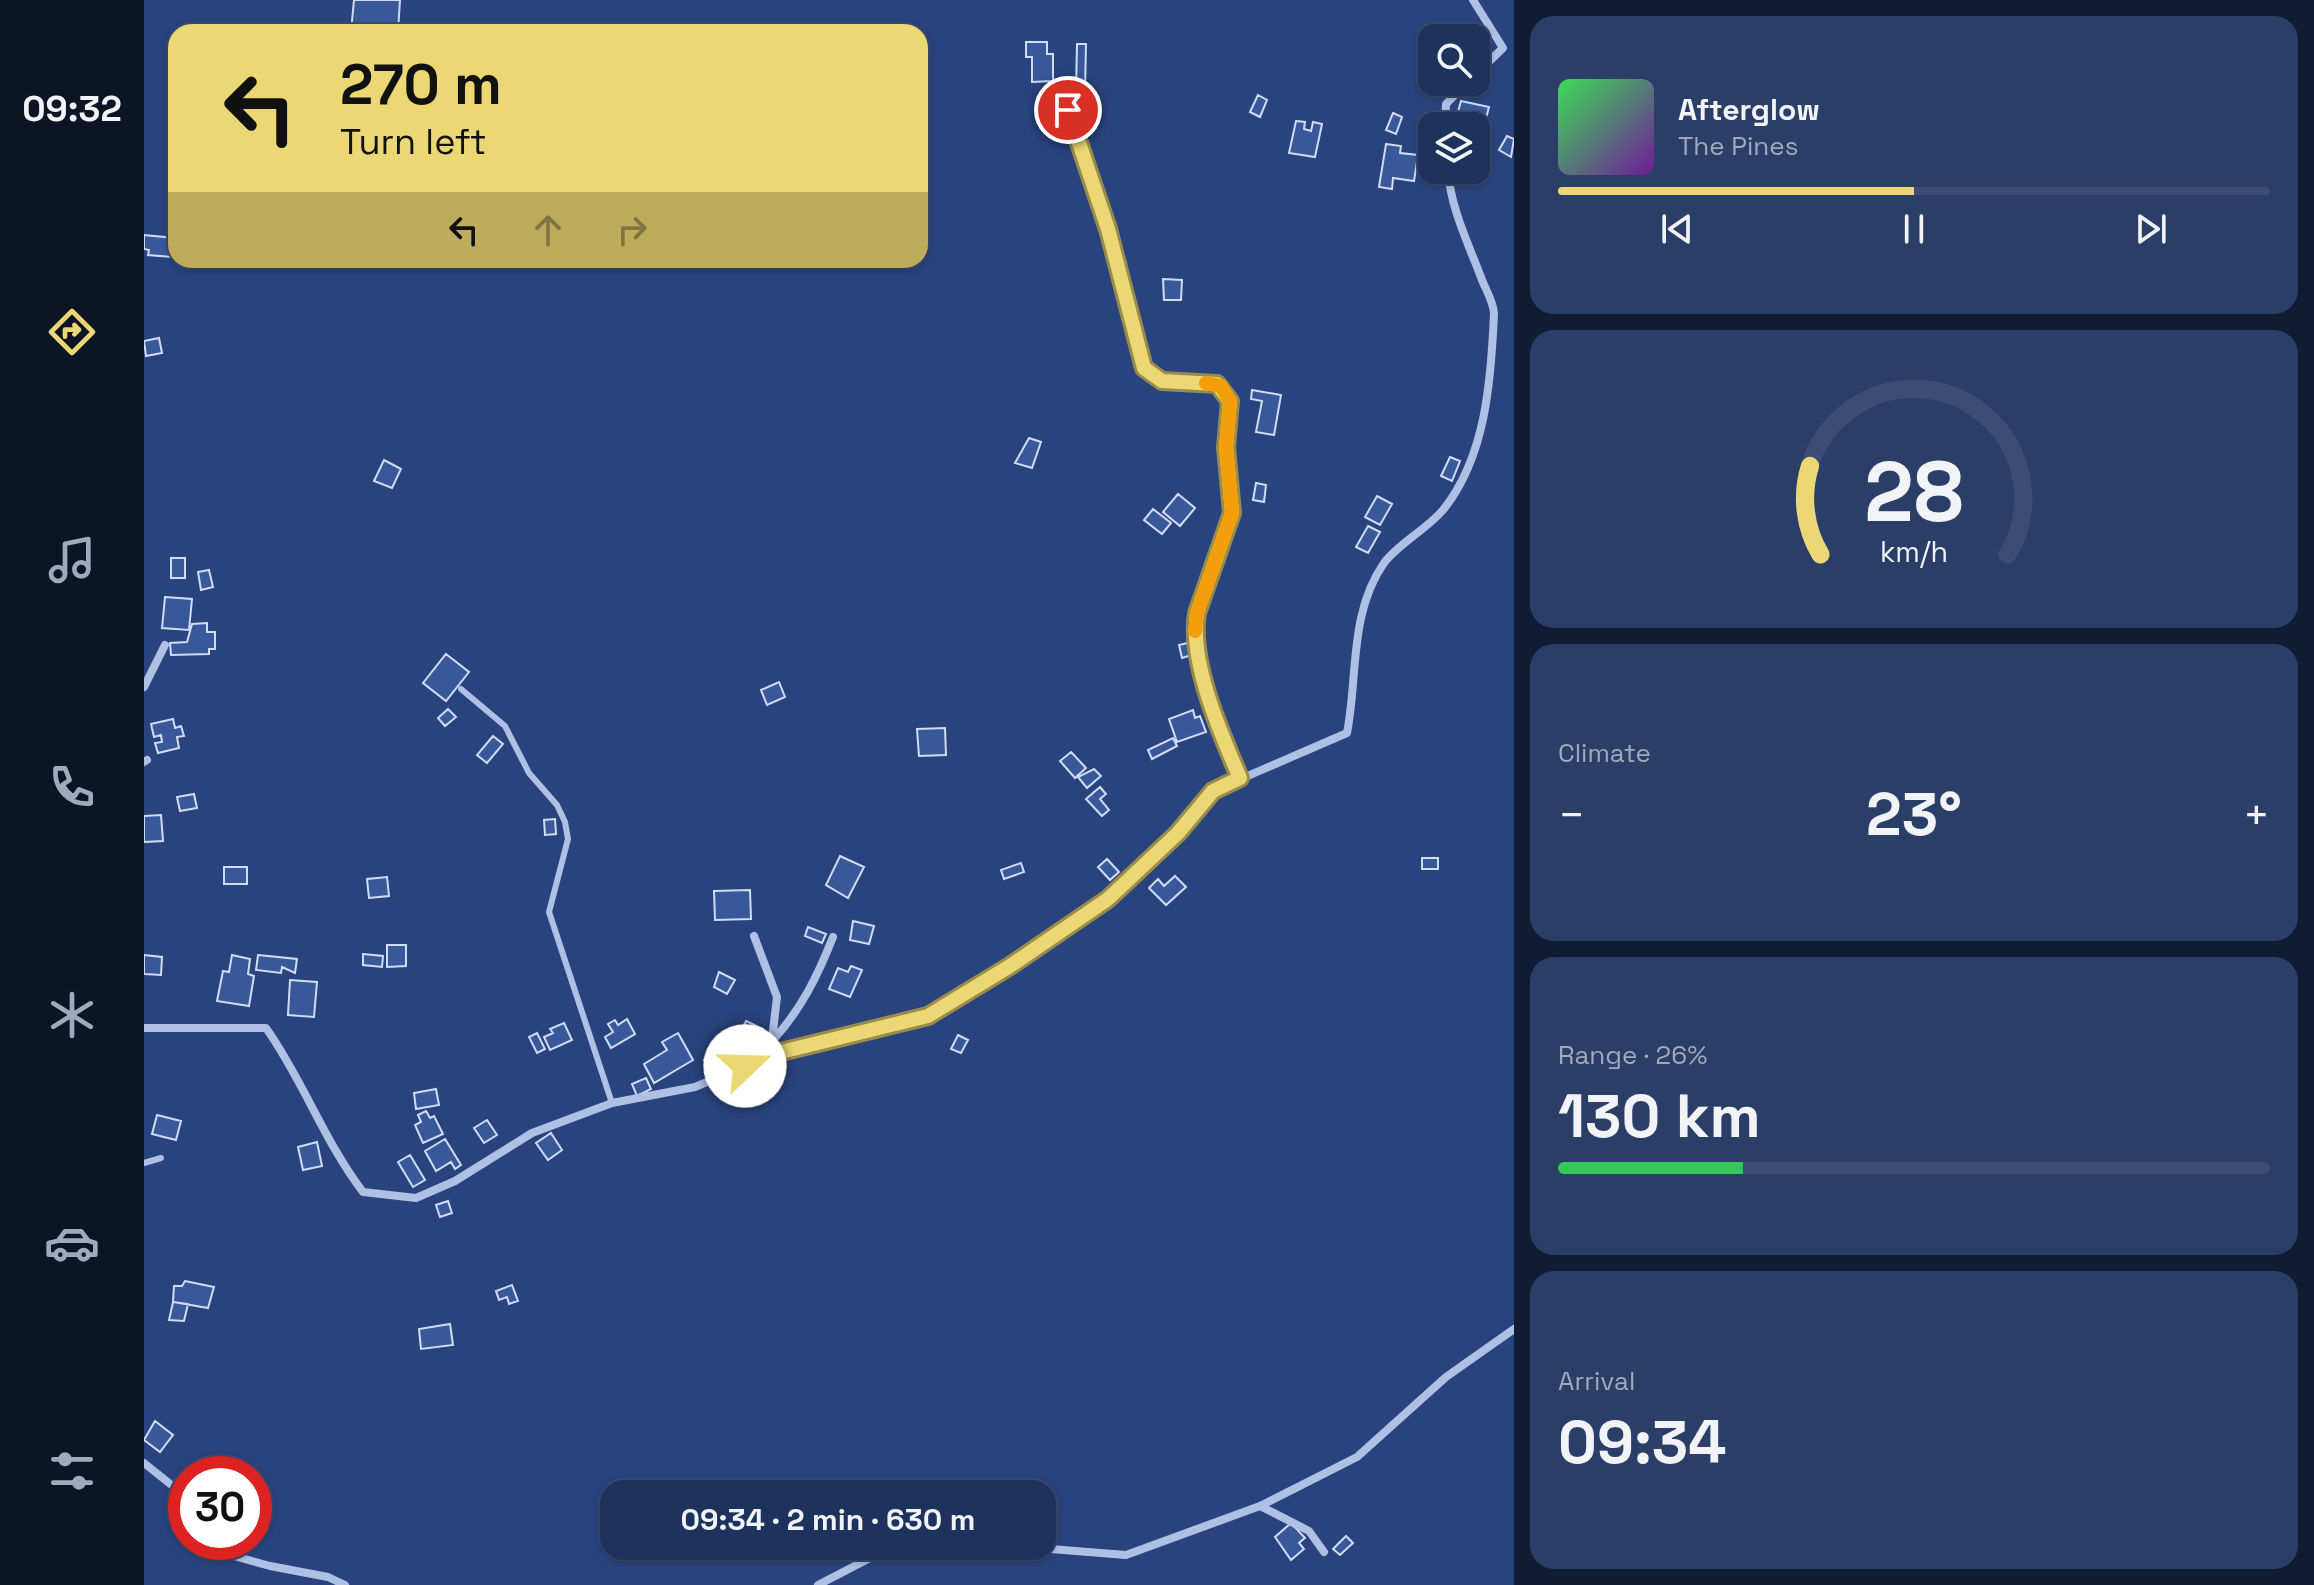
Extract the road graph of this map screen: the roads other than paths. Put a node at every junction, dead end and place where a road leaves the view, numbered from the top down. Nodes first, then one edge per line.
1 (1473, 0) edge
2 (1488, 24) edge
3 (1490, 27) edge
4 (1490, 61) edge
5 (1059, 81) dead end
6 (1451, 184) edge
7 (165, 645) dead end
8 (144, 687) edge
9 (461, 689) dead end
10 (1240, 778) junction
11 (754, 936) dead end
12 (833, 937) dead end
13 (144, 1028) edge
14 (774, 1039) junction
15 (770, 1056) junction
16 (612, 1103) junction
17 (161, 1158) dead end
18 (144, 1163) edge
19 (1514, 1329) edge
20 (144, 1463) edge
21 (168, 1482) edge
22 (1260, 1506) junction
23 (1056, 1549) edge
24 (1324, 1552) dead end
25 (252, 1560) edge
26 (866, 1560) edge
27 (345, 1585) edge
28 (818, 1585) edge

1 - 2 street
3 - 4 street
5 - 10 lane
6 - 10 street
7 - 8 street
9 - 16 lane
10 - 15 street
11 - 14 street
12 - 14 street
13 - 16 street
14 - 15 street
15 - 16 street
17 - 18 lane
19 - 22 street
20 - 21 street
22 - 23 street
22 - 24 street
25 - 27 street
26 - 28 street

